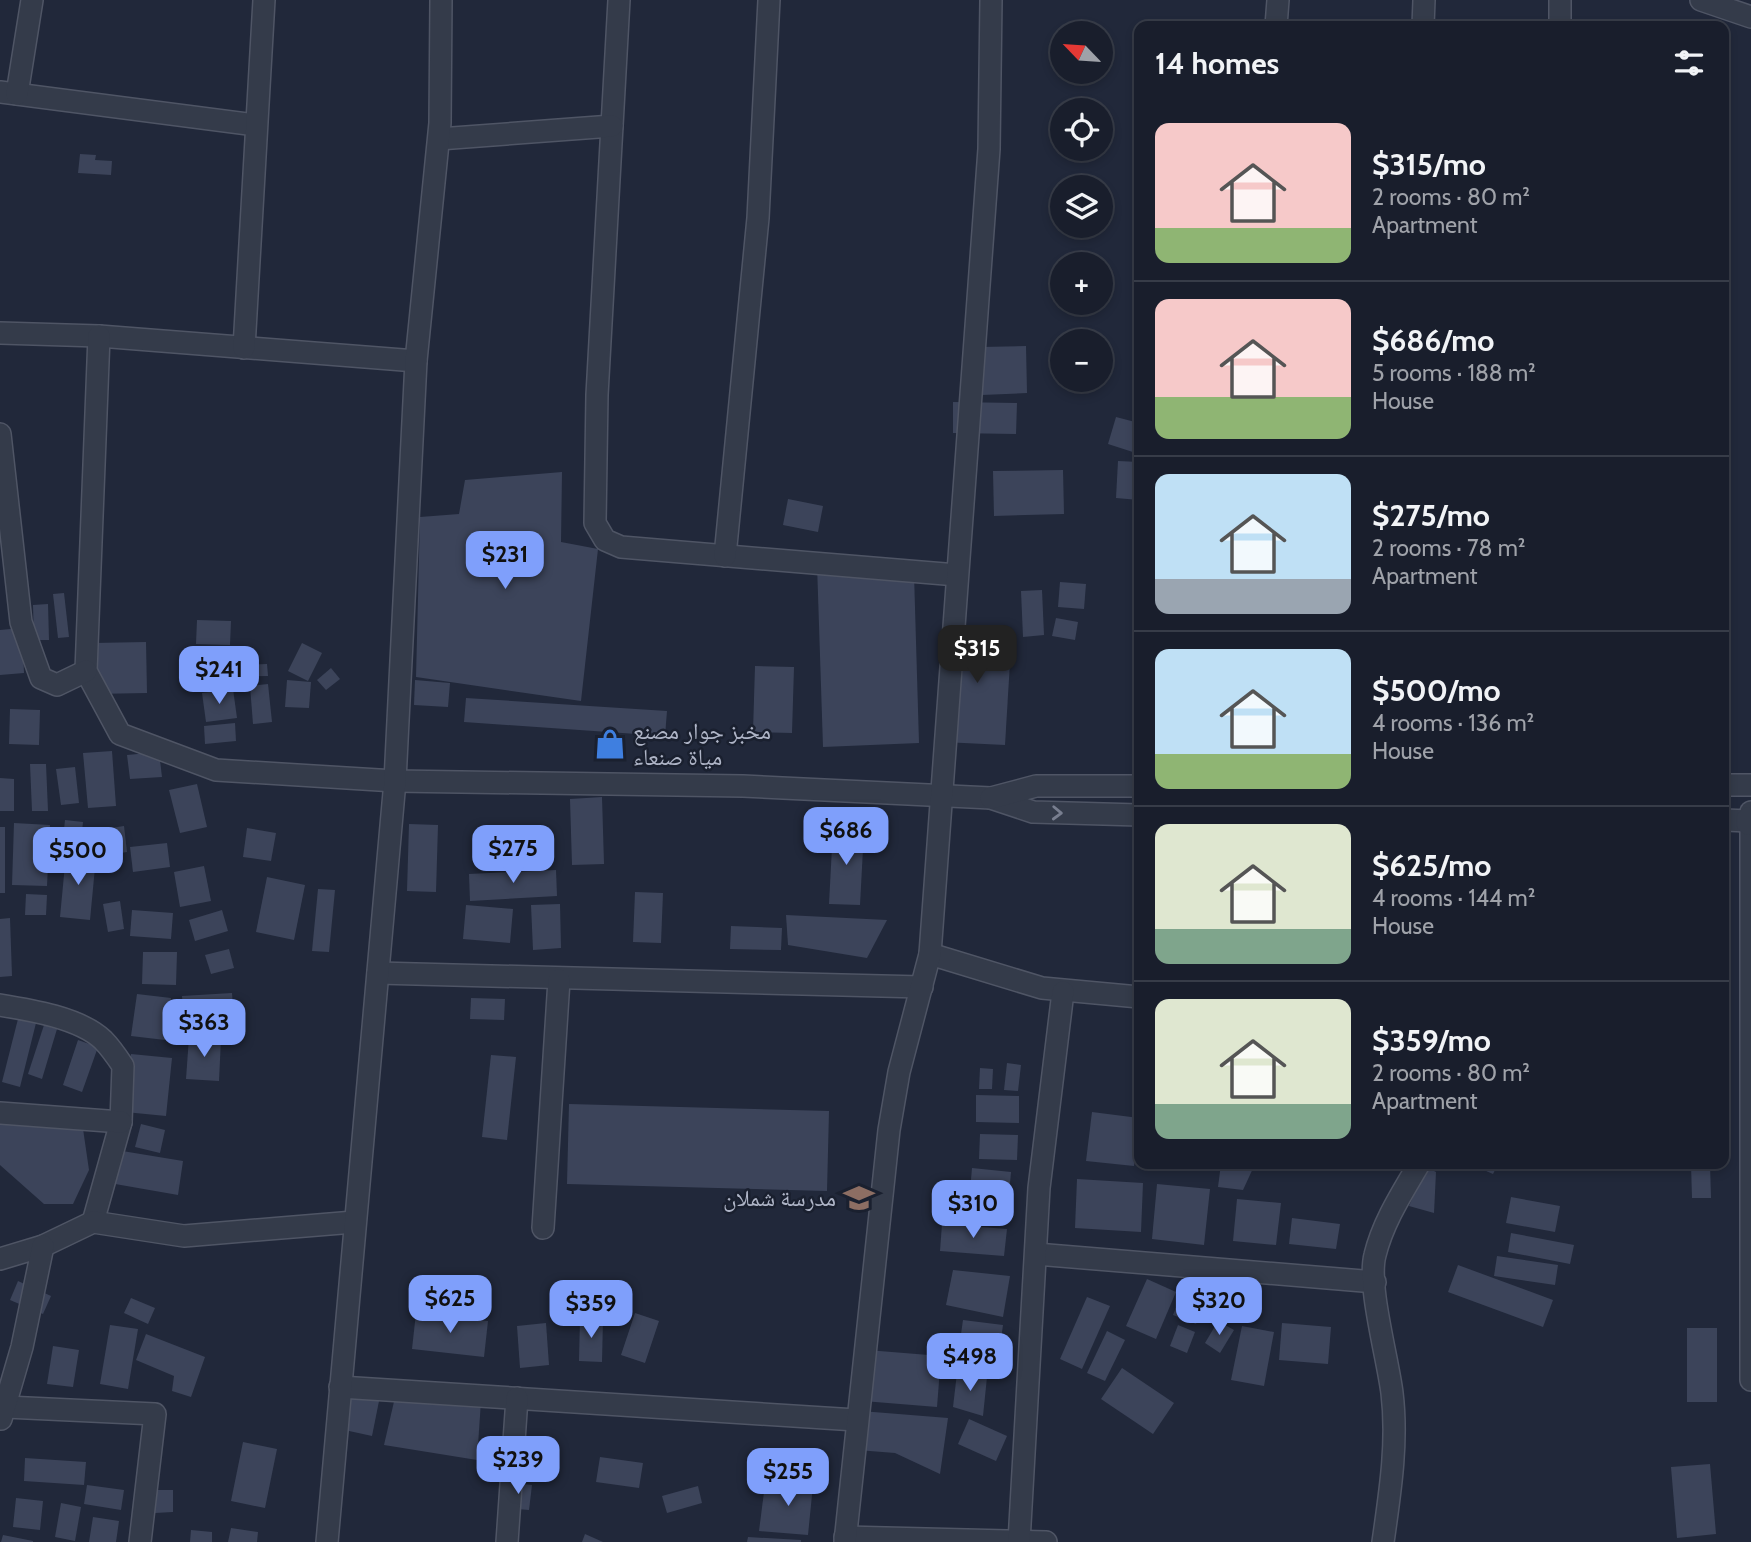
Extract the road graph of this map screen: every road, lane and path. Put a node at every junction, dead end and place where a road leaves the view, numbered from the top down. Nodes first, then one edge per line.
1 (32, 0) edge
2 (264, 0) edge
3 (441, 0) edge
4 (619, 0) edge
5 (769, 0) edge
6 (991, 0) edge
7 (1278, 0) edge
8 (1424, 0) edge
9 (1560, 0) edge
10 (1701, 0) edge
11 (1751, 17) edge
12 (1276, 21) edge
13 (1423, 21) edge
14 (1560, 21) edge
15 (9, 93) edge
16 (256, 125) junction
17 (612, 126) junction
18 (439, 139) junction
19 (0, 333) edge
20 (99, 336) junction
21 (244, 348) junction
22 (416, 361) junction
23 (0, 434) edge
24 (724, 556) junction
25 (957, 576) junction
26 (86, 671) junction
27 (396, 781) junction
28 (1729, 785) edge
29 (1751, 785) edge
30 (1134, 786) edge
31 (940, 796) junction
32 (991, 798) junction
33 (1751, 812) edge
34 (1134, 815) edge
35 (1729, 820) edge
36 (1751, 821) edge
37 (930, 954) junction
38 (378, 973) junction
39 (559, 980) junction
40 (922, 987) junction
41 (1063, 992) junction
42 (1134, 997) edge
43 (0, 1005) edge
44 (0, 1113) edge
45 (121, 1122) junction
46 (1416, 1169) edge
47 (93, 1222) junction
48 (355, 1222) junction
49 (543, 1228) dead end
50 (43, 1246) junction
51 (1036, 1254) junction
52 (0, 1259) edge
53 (1376, 1282) junction
54 (1751, 1380) edge
55 (340, 1387) junction
56 (517, 1398) junction
57 (3, 1414) edge
58 (856, 1420) junction
59 (845, 1539) edge
60 (1019, 1541) edge
61 (140, 1542) edge
62 (327, 1542) edge
63 (507, 1542) edge
64 (1046, 1542) edge
65 (1383, 1542) edge

1 - 15 street
2 - 16 street
3 - 18 street
4 - 17 street
5 - 24 street
6 - 25 street
7 - 12 street
8 - 13 street
9 - 14 street
10 - 11 street
15 - 16 street
16 - 21 street
17 - 18 street
17 - 24 street
18 - 22 street
19 - 20 street
20 - 21 street
20 - 26 street
21 - 22 street
22 - 27 street
23 - 26 street
24 - 25 street
25 - 31 street
26 - 27 street
27 - 31 street
27 - 38 street
28 - 29 street
30 - 32 street
31 - 32 street
31 - 37 street
32 -> 34 street
33 - 36 street
35 - 36 street
36 - 54 street
37 - 40 street
37 - 41 street
38 - 39 street
38 - 48 street
39 - 40 street
39 - 49 street
40 - 58 street
41 - 42 street
41 - 51 street
43 - 45 street
44 - 45 street
45 - 47 street
46 - 53 street
47 - 48 street
47 - 50 street
48 - 55 street
50 - 52 street
50 - 57 street
51 - 53 street
51 - 60 street
53 - 65 street
55 - 56 street
55 - 62 street
56 - 58 street
56 - 63 street
57 - 61 street
58 - 59 street
59 - 60 street
60 - 64 street

